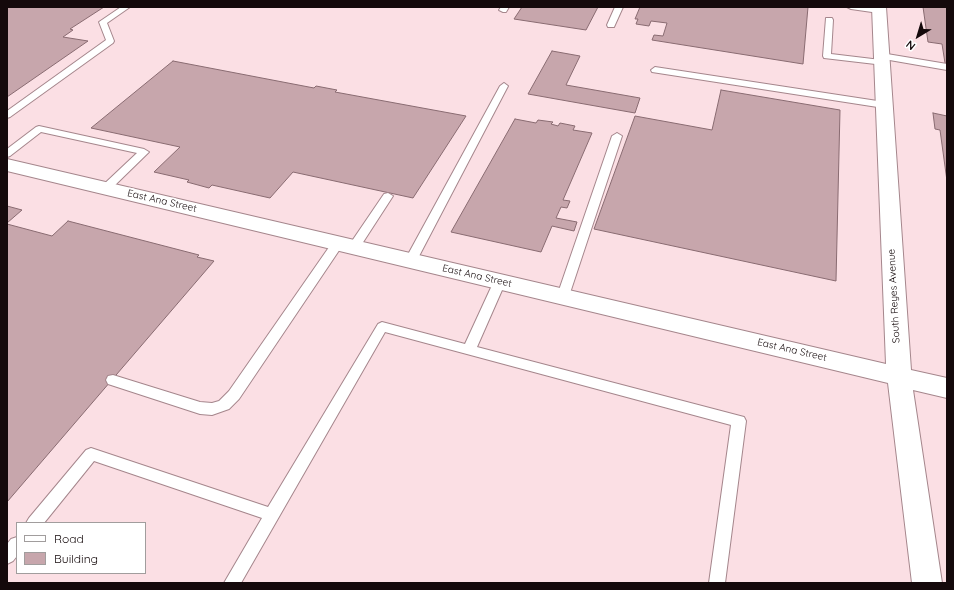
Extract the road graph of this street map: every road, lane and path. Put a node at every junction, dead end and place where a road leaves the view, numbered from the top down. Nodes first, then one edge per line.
1 (126, 7) edge
2 (619, 7) edge
3 (850, 7) edge
4 (879, 9) edge
5 (829, 20) dead end
6 (611, 24) dead end
7 (881, 60) junction
8 (947, 66) edge
9 (655, 70) dead end
10 (504, 86) dead end
11 (884, 105) junction
12 (7, 115) edge
13 (618, 136) dead end
14 (7, 154) edge
15 (7, 165) edge
16 (106, 188) junction
17 (388, 196) dead end
18 (346, 245) junction
19 (411, 260) junction
20 (500, 281) junction
21 (563, 296) junction
22 (469, 350) junction
23 (899, 375) junction
24 (112, 380) dead end
25 (947, 388) edge
26 (272, 515) junction
27 (35, 522) edge
28 (16, 545) edge
29 (7, 556) edge
30 (232, 583) edge
31 (717, 583) edge
32 (927, 583) edge

1 - 12 lane
2 - 6 lane
3 - 4 lane
4 - 7 street, South Reyes Avenue
5 - 7 lane
7 - 8 lane
7 - 11 street, South Reyes Avenue
9 - 11 lane
10 - 19 lane
11 - 23 street, South Reyes Avenue
13 - 21 lane
14 - 16 lane
15 - 16 street, East Ana Street
16 - 18 street, East Ana Street
17 - 18 lane
18 - 19 street, East Ana Street
18 - 24 lane
19 - 20 street, East Ana Street
20 - 21 street, East Ana Street
20 - 22 lane
21 - 23 street, East Ana Street
22 - 26 lane
22 - 31 lane
23 - 25 street, East Ana Street
23 - 32 street, South Reyes Avenue
26 - 27 lane
26 - 30 lane
28 - 29 lane

